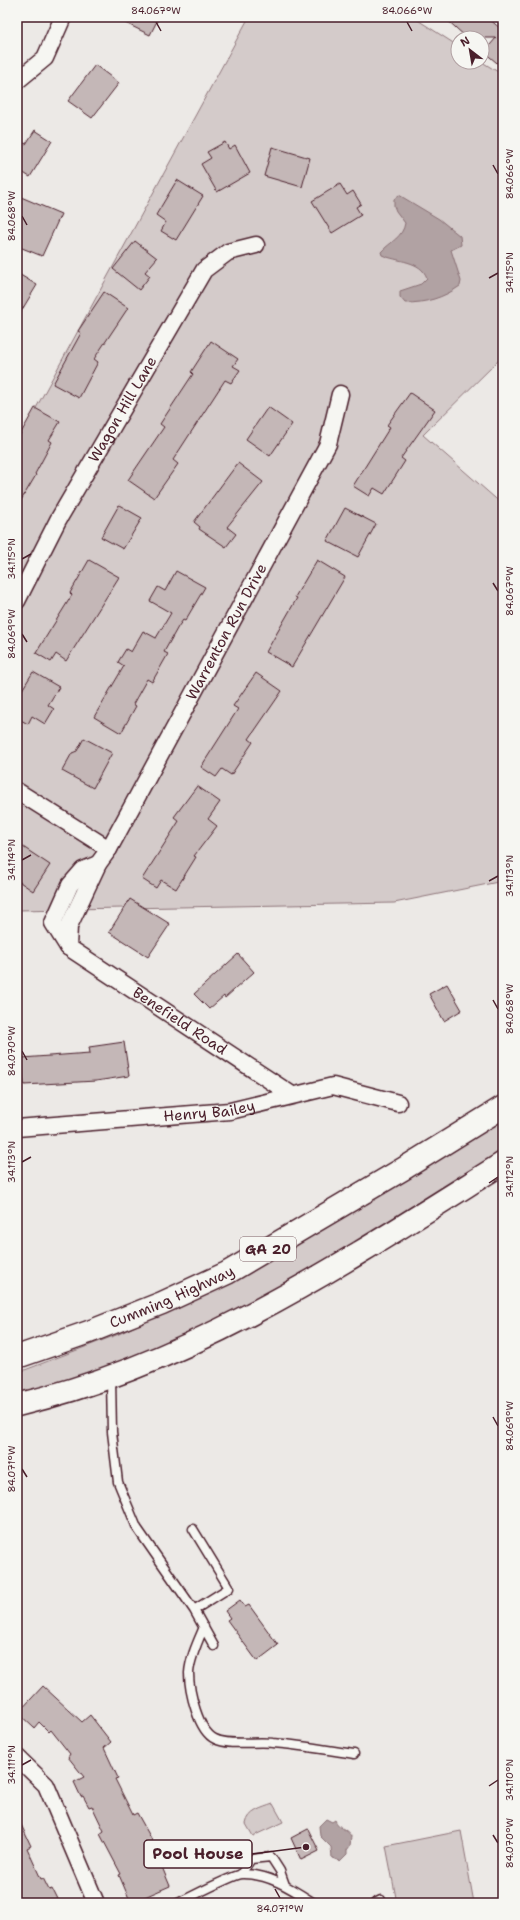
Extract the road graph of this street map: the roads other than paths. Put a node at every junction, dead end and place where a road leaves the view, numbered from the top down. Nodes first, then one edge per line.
1 (63, 17) edge
2 (17, 81) edge
3 (256, 245) dead end
4 (340, 394) dead end
5 (17, 601) edge
6 (17, 791) edge
7 (109, 849) junction
8 (98, 864) junction
9 (70, 885) junction
10 (84, 895) junction
11 (68, 947) junction
12 (292, 1095) junction
13 (398, 1103) dead end
14 (503, 1107) edge
15 (17, 1128) edge
16 (503, 1163) edge
17 (17, 1357) edge
18 (111, 1377) junction
19 (17, 1405) edge
20 (193, 1529) dead end
21 (194, 1610) junction
22 (204, 1627) junction
23 (214, 1646) dead end
24 (354, 1754) dead end
25 (17, 1758) edge
26 (242, 1874) junction
27 (285, 1885) junction
28 (96, 1903) edge
29 (178, 1903) edge
30 (314, 1903) edge

1 - 2 street
3 - 5 street, Wagon Hill Lane
4 - 7 street, Warrenton Run Drive
6 - 7 street
7 - 8 street, Warrenton Run Drive
8 - 9 street, Warrenton Run Drive
8 - 10 street, Warrenton Run Drive
9 - 10 street
9 - 11 street, Warrenton Run Drive
10 - 11 street, Warrenton Run Drive
11 - 12 street, Benefield Road
12 - 13 street, Henry Bailey
12 - 15 street, Henry Bailey
14 - 17 highway, Cumming Highway / GA 20
16 - 18 highway
18 - 19 highway
18 - 21 lane
20 - 21 lane
21 - 22 lane
22 - 23 lane
22 - 24 lane
25 - 28 street
26 - 27 lane
26 - 27 lane
26 - 29 lane
27 - 30 lane

